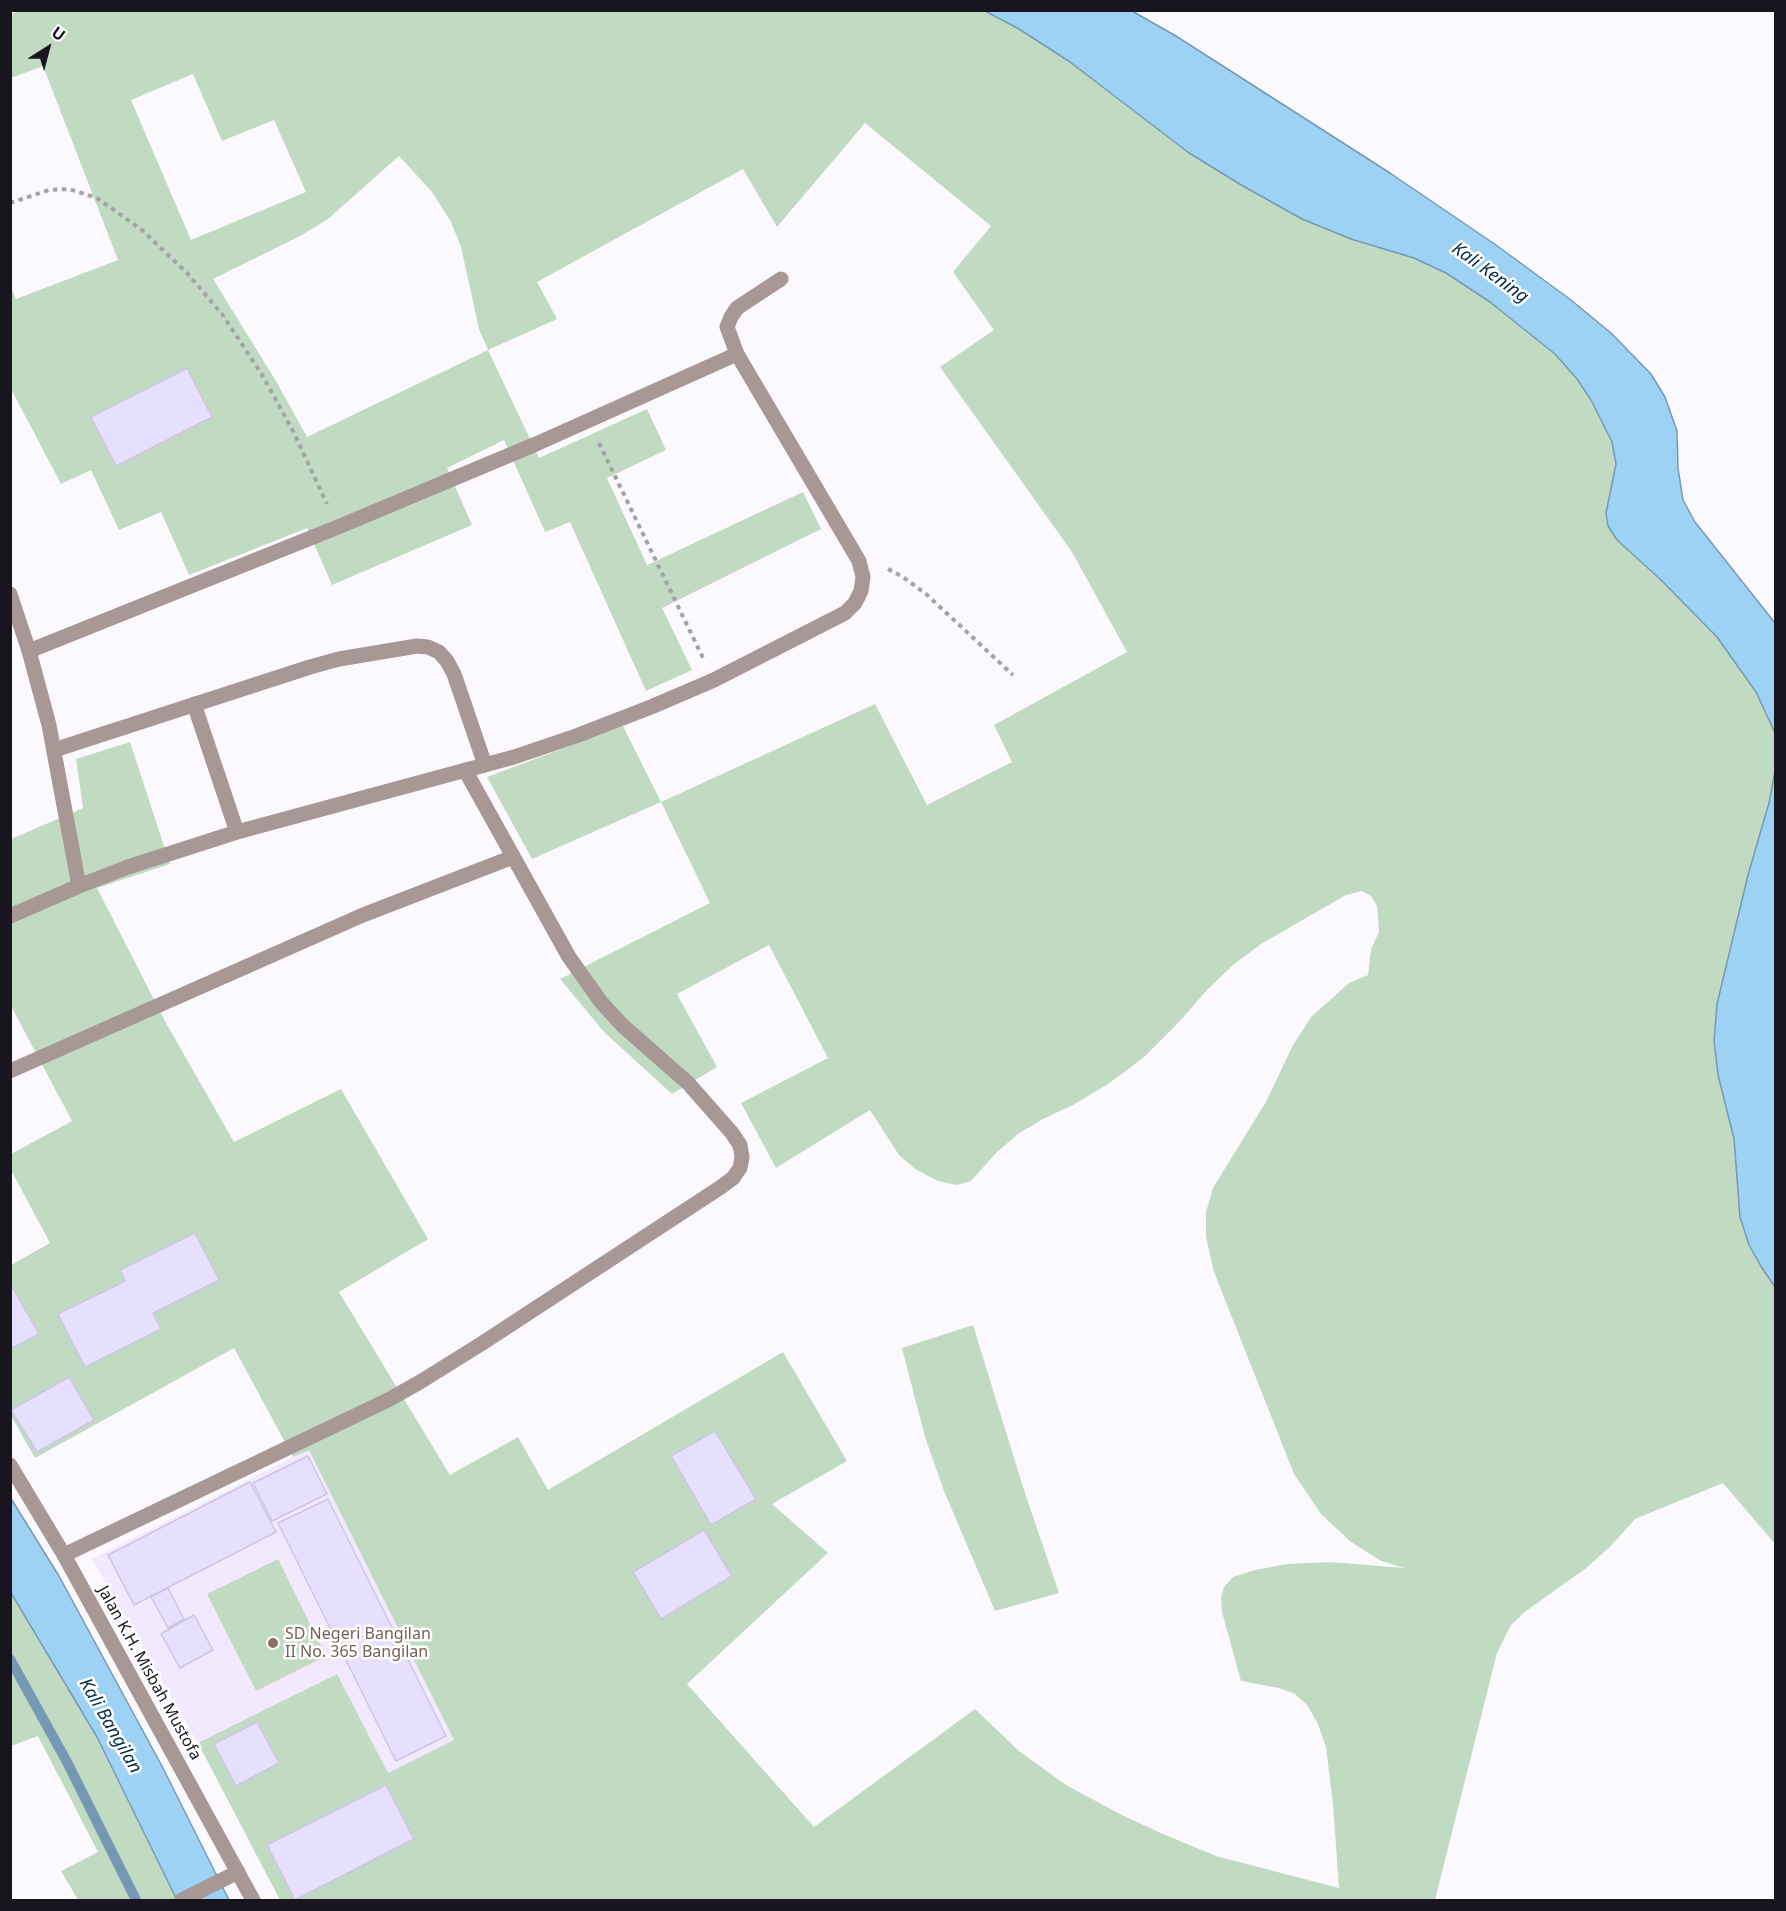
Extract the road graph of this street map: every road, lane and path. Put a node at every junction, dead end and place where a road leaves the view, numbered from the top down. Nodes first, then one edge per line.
1 (10, 203) edge
2 (781, 279) dead end
3 (737, 354) junction
4 (589, 421) junction
5 (338, 527) junction
6 (859, 561) junction
7 (10, 594) edge
8 (29, 651) junction
9 (1013, 675) dead end
10 (714, 680) junction
11 (194, 704) junction
12 (54, 750) junction
13 (485, 765) junction
14 (465, 770) junction
15 (237, 832) junction
16 (513, 857) junction
17 (80, 886) junction
18 (10, 916) edge
19 (10, 1071) edge
20 (10, 1465) edge
21 (63, 1555) junction
22 (234, 1874) junction
23 (182, 1900) edge
24 (253, 1900) edge

1 - 5 path
2 - 3 street
3 - 4 street
3 - 6 street
4 - 5 street
4 - 10 path
5 - 8 street
6 - 9 path
6 - 10 street
7 - 8 street
8 - 12 street
10 - 13 street
11 - 12 street
11 - 13 street
11 - 15 street
12 - 17 street
13 - 14 street
14 - 15 street
14 - 16 street
15 - 17 street
16 - 19 street
16 - 21 street
17 - 18 street
20 - 21 street, Jalan K.H. Misbah Mustofa
21 - 22 street, Jalan K.H. Misbah Mustofa
22 - 23 street
22 - 24 street, Jalan K.H. Misbah Mustofa

